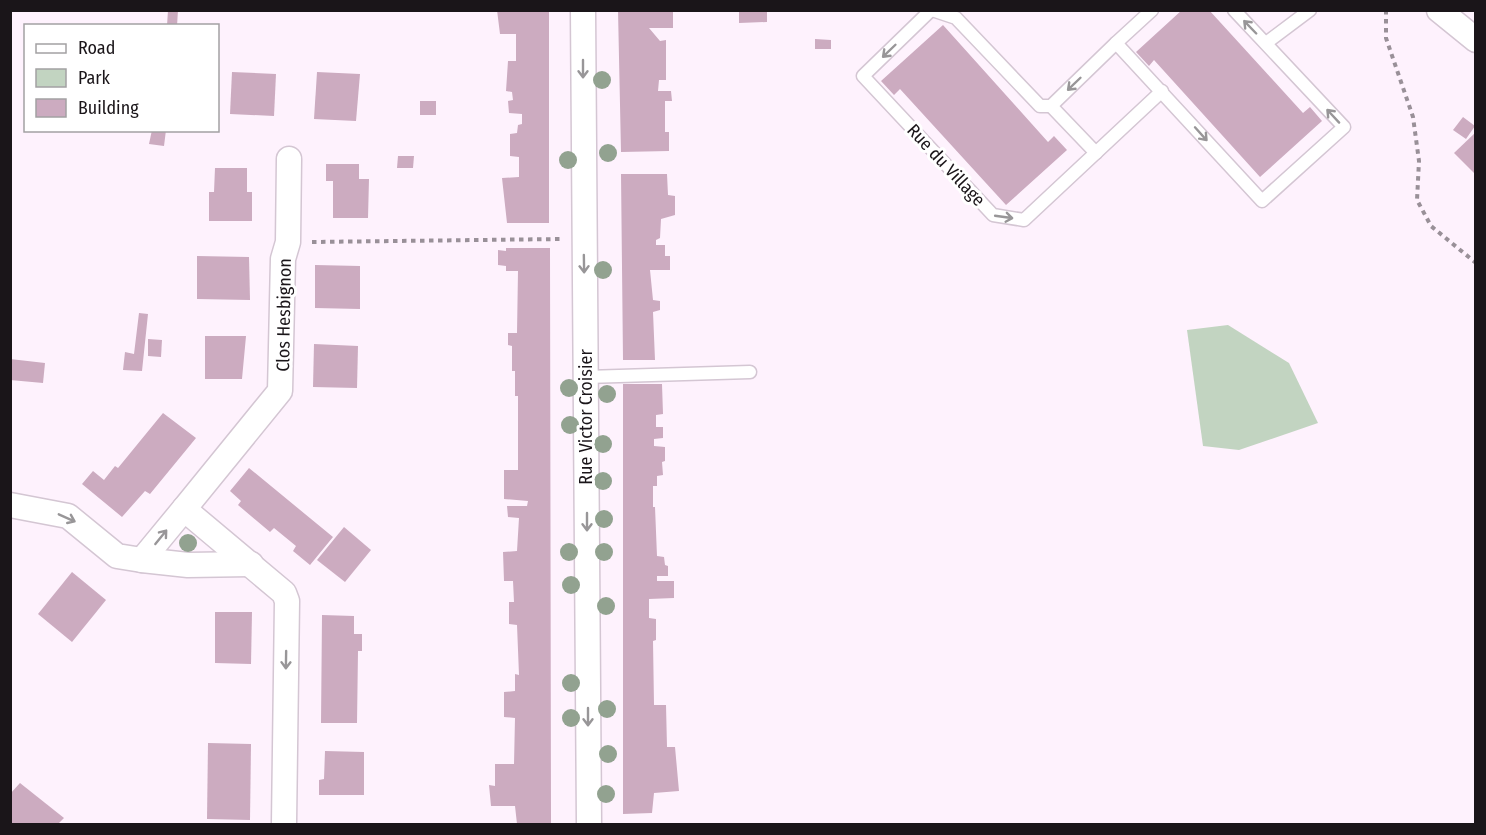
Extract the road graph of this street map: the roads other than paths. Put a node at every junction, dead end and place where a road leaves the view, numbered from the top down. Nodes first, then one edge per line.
1 (583, 10) edge
2 (932, 10) edge
3 (1152, 10) edge
4 (1234, 10) edge
5 (1310, 10) edge
6 (1439, 10) edge
7 (1476, 40) edge
8 (1116, 43) junction
9 (1266, 43) junction
10 (1162, 91) junction
11 (1051, 106) junction
12 (1096, 153) junction
13 (289, 159) dead end
14 (750, 372) dead end
15 (586, 376) junction
16 (10, 506) edge
17 (184, 509) junction
18 (142, 561) junction
19 (251, 564) junction
20 (284, 825) edge
21 (588, 825) edge

1 -> 15 street, Rue Victor Croisier
2 - 11 lane, Rue du Village
2 -> 12 lane, Rue du Village
3 - 8 lane
9 -> 4 lane
5 - 9 lane
6 - 7 street
8 - 10 lane
8 -> 11 lane
10 -> 9 lane
10 - 12 lane, Rue du Village
11 - 12 lane, Rue du Village
13 - 17 street, Clos Hesbignon
14 - 15 lane
15 -> 21 street, Rue Victor Croisier
16 -> 18 street
18 -> 17 street, Clos Hesbignon
17 - 19 street
18 - 19 street
19 -> 20 street

